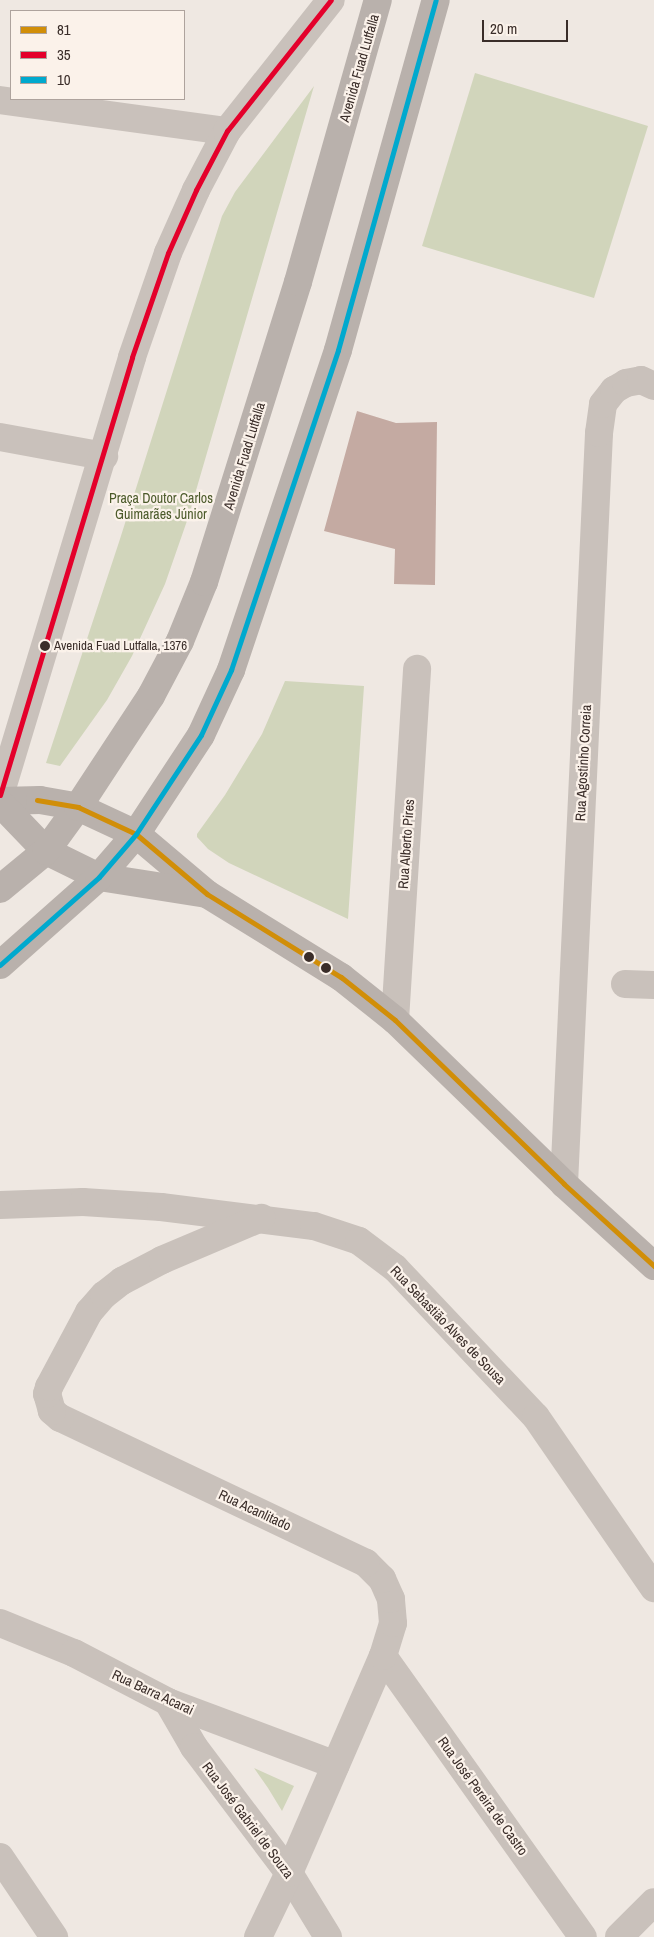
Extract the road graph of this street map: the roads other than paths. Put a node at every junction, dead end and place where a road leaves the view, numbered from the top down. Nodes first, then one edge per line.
1 (331, 0) edge
2 (378, 0) edge
3 (436, 0) edge
4 (0, 100) edge
5 (227, 131) junction
6 (654, 386) edge
7 (0, 437) edge
8 (104, 456) junction
9 (417, 668) dead end
10 (0, 795) edge
11 (0, 802) edge
12 (78, 807) junction
13 (136, 834) junction
14 (46, 851) junction
15 (99, 877) junction
16 (0, 890) edge
17 (207, 894) junction
18 (0, 965) edge
19 (625, 984) dead end
20 (654, 985) edge
21 (395, 1020) junction
22 (564, 1184) junction
23 (0, 1205) edge
24 (261, 1218) junction
25 (654, 1266) edge
26 (654, 1588) edge
27 (0, 1623) edge
28 (382, 1656) junction
29 (168, 1702) junction
30 (336, 1765) junction
31 (0, 1857) edge
32 (289, 1873) junction
33 (654, 1902) edge
34 (54, 1937) edge
35 (258, 1937) edge
36 (328, 1937) edge
37 (583, 1937) edge
38 (619, 1937) edge

1 - 5 street
2 - 12 main road, Avenida Fuad Lutfalla
3 - 13 main road
4 - 5 street
5 - 8 street
6 - 22 street, Rua Agostinho Correia
7 - 8 street
8 - 10 street
9 - 21 street, Rua Alberto Pires
11 - 12 main road
11 - 14 main road
12 - 13 main road
12 - 14 main road, Avenida Fuad Lutfalla
13 - 15 main road
13 - 17 main road
14 - 15 main road
14 - 16 main road, Avenida Fuad Lutfalla
15 - 17 main road
15 - 18 main road
17 - 21 main road
19 - 20 street
21 - 22 main road
22 - 25 main road
23 - 24 street, Rua Sebastião Alves de Sousa
24 - 26 street, Rua Sebastião Alves de Sousa
24 - 28 street, Rua Acanlitado
27 - 29 street, Rua Barra Acarai
28 - 30 street, Rua Acanlitado
28 - 37 street, Rua José Pereira de Castro
29 - 30 street, Rua Barra Acarai
29 - 32 street, Rua José Gabriel de Souza
30 - 32 street, Rua Acanlitado
31 - 34 street
32 - 35 street, Rua Acanlitado
32 - 36 street, Rua José Gabriel de Souza
33 - 38 street

